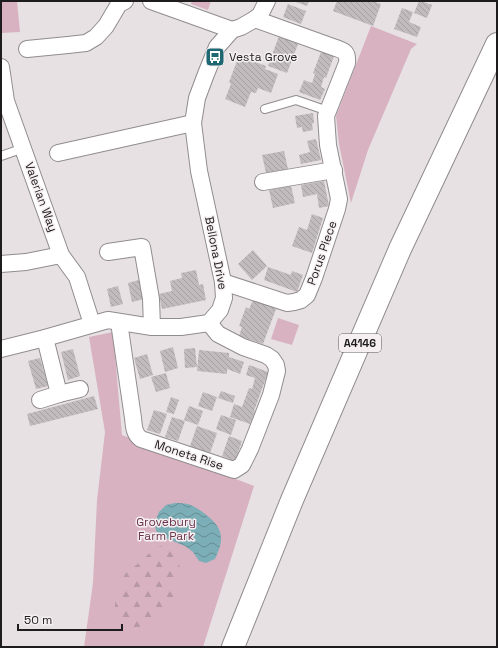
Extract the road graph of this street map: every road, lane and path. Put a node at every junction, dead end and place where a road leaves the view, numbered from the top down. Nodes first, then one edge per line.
1 (151, 1) edge
2 (267, 1) edge
3 (120, 2) edge
4 (255, 19) junction
5 (232, 30) junction
6 (497, 44) edge
7 (27, 49) dead end
8 (1, 66) edge
9 (265, 109) dead end
10 (328, 111) junction
11 (193, 122) junction
12 (24, 148) junction
13 (58, 154) dead end
14 (1, 156) edge
15 (334, 170) junction
16 (263, 182) dead end
17 (108, 252) dead end
18 (61, 254) junction
19 (1, 264) edge
20 (223, 282) junction
21 (119, 322) junction
22 (209, 323) junction
23 (92, 324) junction
24 (152, 327) junction
25 (45, 338) junction
26 (1, 349) edge
27 (80, 389) dead end
28 (59, 394) junction
29 (40, 400) dead end
30 (233, 647) edge

1 - 5 street
2 - 4 street
3 - 7 street
4 - 5 street
4 - 10 street, Porus Piece
5 - 11 street, Bellona Drive
6 - 30 highway, A4146
8 - 12 street, Valerian Way
9 - 10 lane
10 - 15 street, Porus Piece
11 - 13 street
11 - 20 street, Bellona Drive
12 - 14 lane
12 - 18 street, Valerian Way
15 - 16 street
15 - 20 street, Porus Piece
17 - 24 street
18 - 19 street
18 - 23 street, Valerian Way
20 - 22 street, Bellona Drive
21 - 22 street, Moneta Rise
21 - 23 street
21 - 24 street
22 - 24 street
23 - 25 street
25 - 26 street
25 - 28 street
27 - 28 street
28 - 29 street

